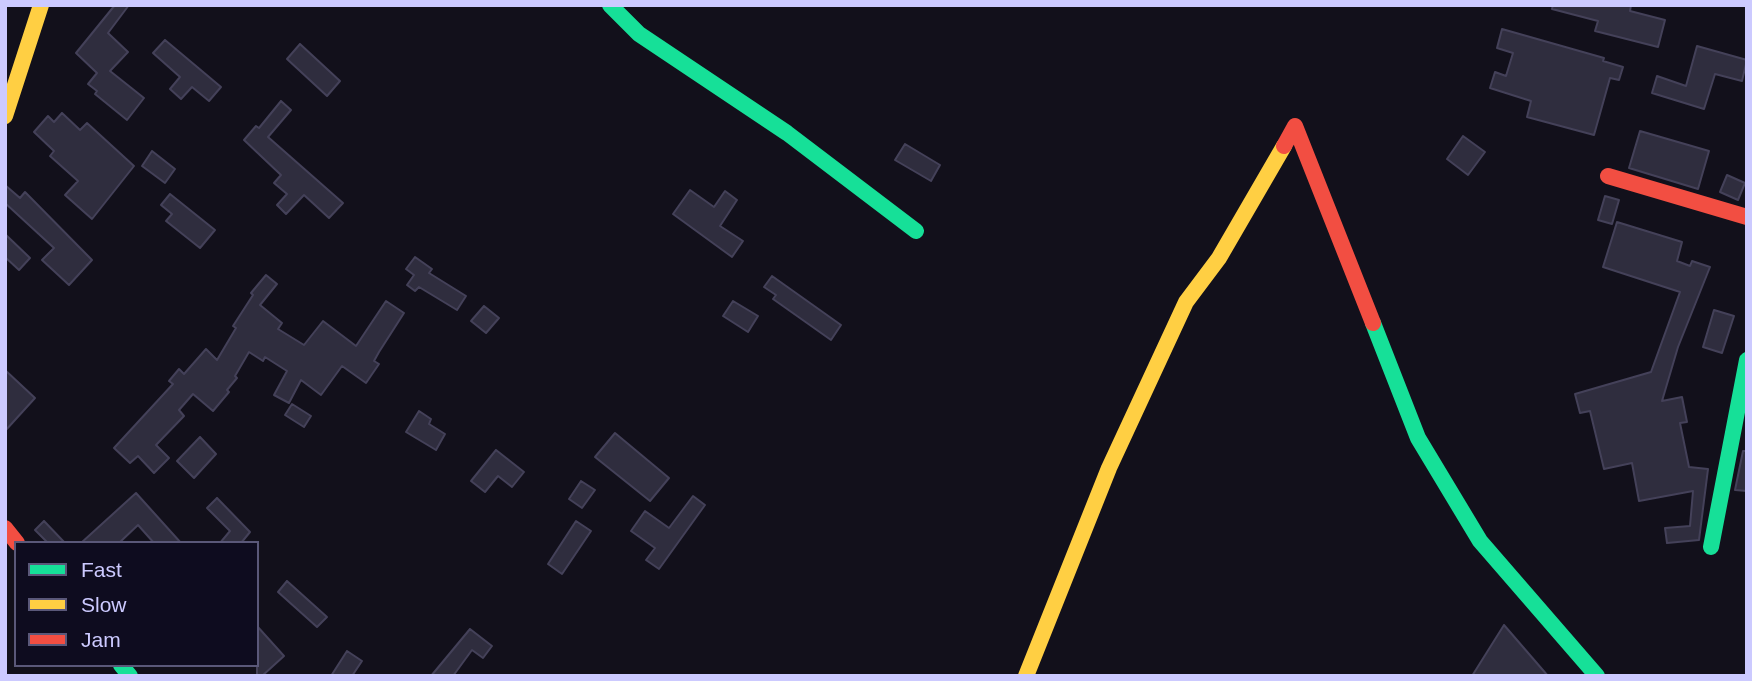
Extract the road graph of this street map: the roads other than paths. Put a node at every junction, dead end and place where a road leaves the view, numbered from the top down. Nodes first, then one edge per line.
1 (41, 5) edge
2 (610, 5) edge
3 (5, 116) edge
4 (1608, 176) dead end
5 (1747, 217) edge
6 (916, 231) dead end
7 (1747, 360) edge
8 (1712, 547) dead end
9 (1027, 676) edge
10 (1597, 676) edge

1 - 3 main road
2 - 6 main road
4 - 5 main road
7 - 8 main road
9 - 10 main road

